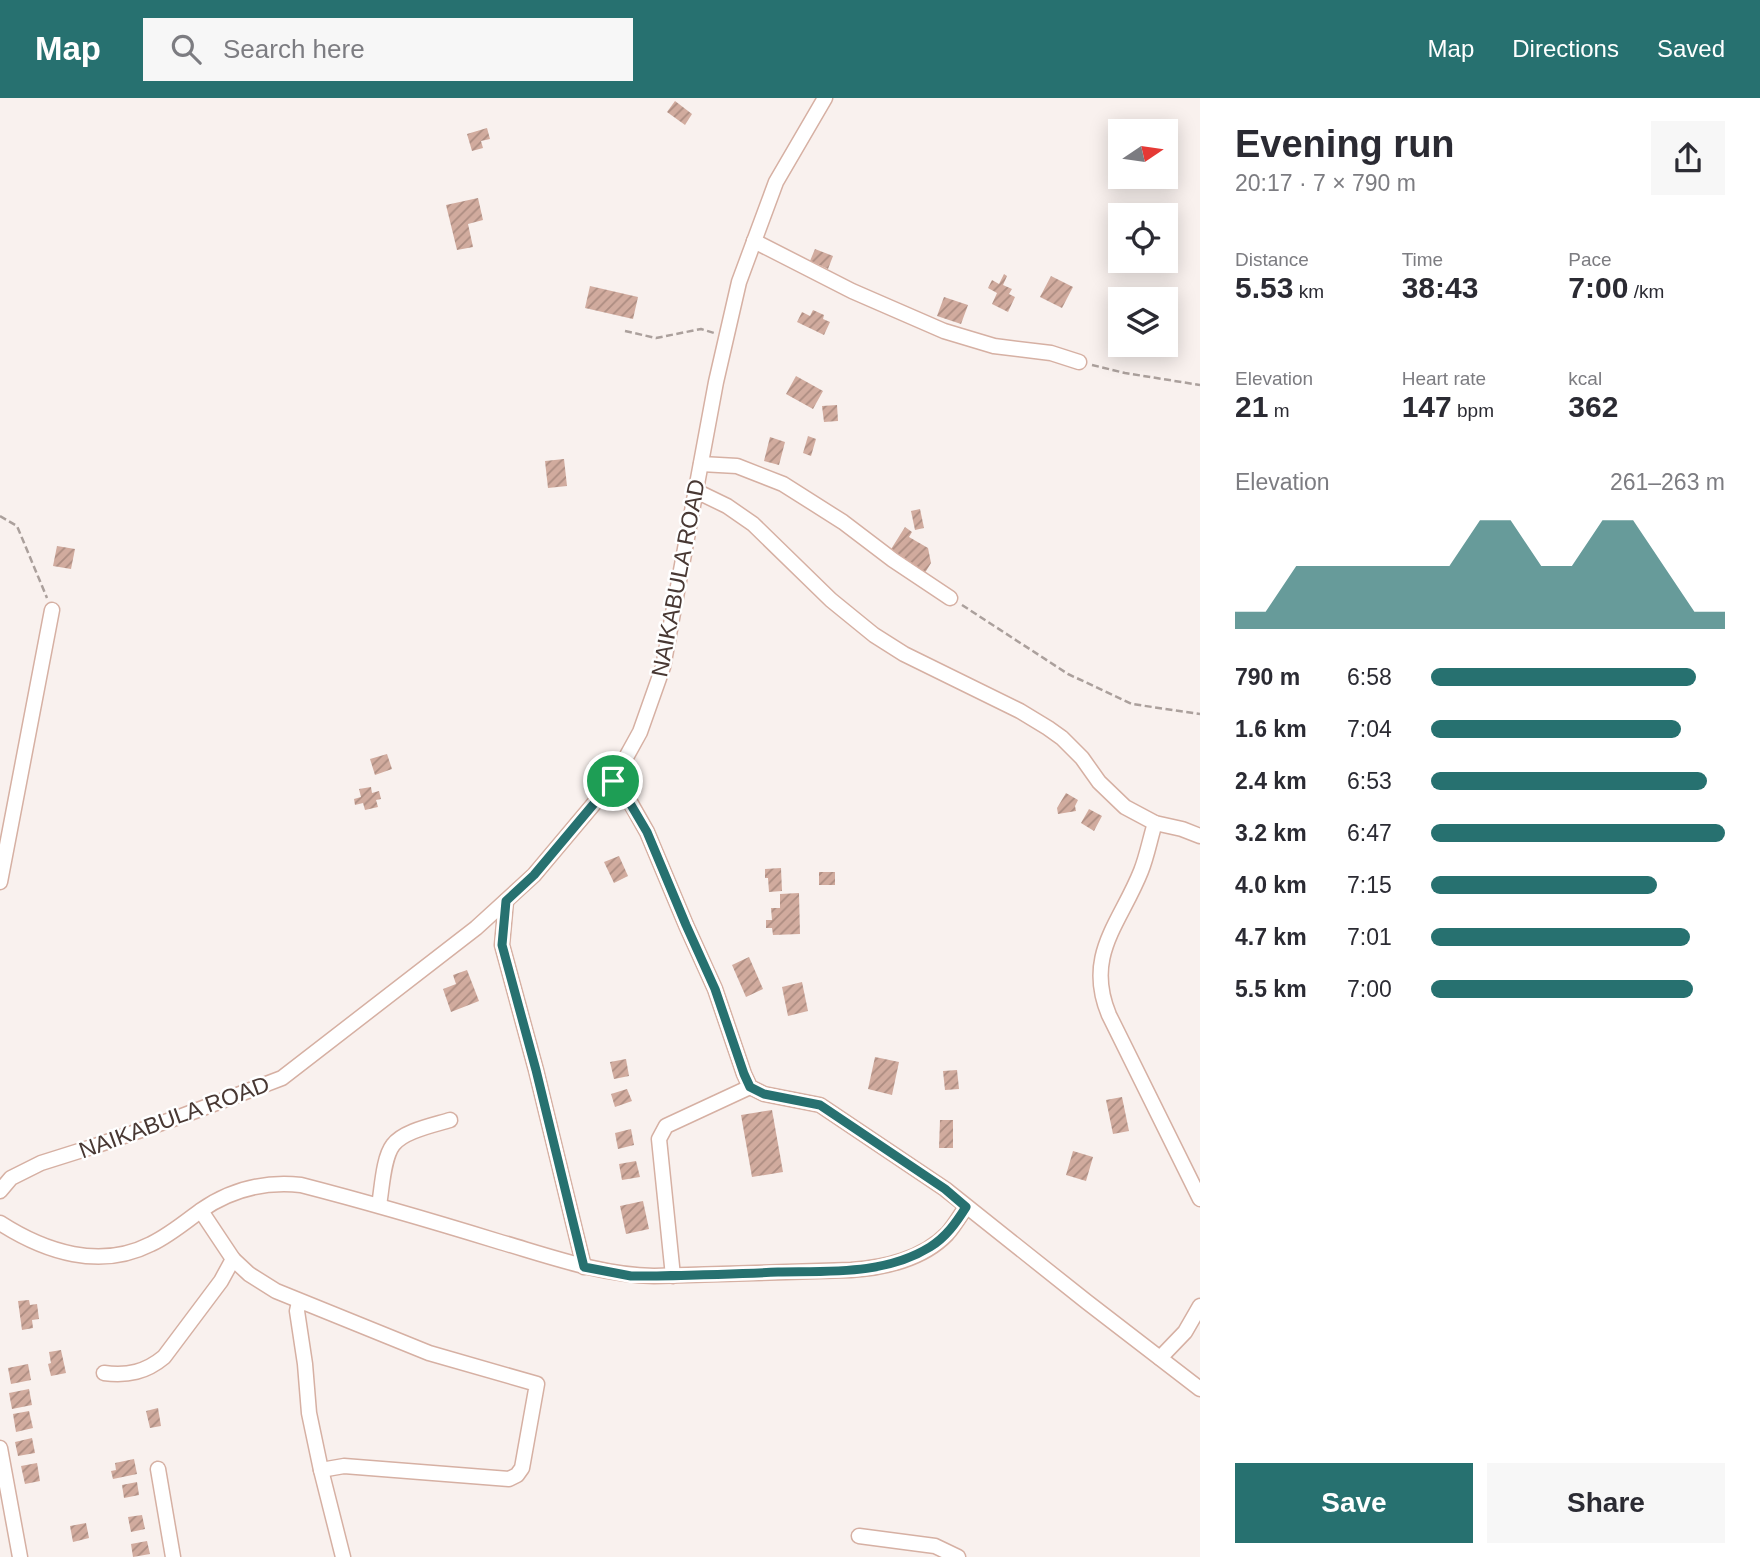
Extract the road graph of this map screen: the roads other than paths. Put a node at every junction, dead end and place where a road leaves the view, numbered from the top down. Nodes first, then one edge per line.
1 (825, 98) edge
2 (754, 241) junction
3 (1079, 362) road end
4 (701, 464) junction
5 (696, 491) junction
6 (950, 598) road end
7 (52, 610) road end
8 (613, 781) junction
9 (1155, 823) junction
10 (1200, 836) edge
11 (0, 882) edge
12 (506, 901) junction
13 (750, 1087) junction
14 (450, 1120) dead end
15 (6, 1175) edge
16 (0, 1191) edge
17 (1200, 1199) edge
18 (379, 1205) junction
19 (966, 1207) junction
20 (201, 1210) junction
21 (0, 1223) edge
22 (233, 1259) junction
23 (584, 1267) junction
24 (673, 1276) junction
25 (299, 1302) junction
26 (1200, 1306) edge
27 (1160, 1358) junction
28 (104, 1373) dead end
29 (1200, 1389) edge
30 (0, 1448) edge
31 (158, 1469) dead end
32 (321, 1470) junction
33 (859, 1536) dead end
34 (20, 1557) edge
35 (173, 1557) edge
36 (343, 1557) edge
37 (958, 1557) edge

1 - 2 street, NAIKABULA ROAD
2 - 3 street
2 - 4 street, NAIKABULA ROAD
4 - 5 street, NAIKABULA ROAD
4 - 6 street
5 - 8 street, NAIKABULA ROAD
5 - 9 street
7 - 11 street
8 - 12 street, NAIKABULA ROAD
8 - 13 street
9 - 10 street
9 - 17 street
12 - 15 street, NAIKABULA ROAD
12 - 23 street
13 - 19 street
13 - 24 street
14 - 18 street
15 - 16 street, NAIKABULA ROAD
18 - 20 street
18 - 23 street
19 - 24 street
19 - 27 street
20 - 21 street
20 - 22 street
22 - 25 street
22 - 28 street
23 - 24 street
25 - 32 street
25 - 32 street
26 - 27 street
27 - 29 street
30 - 34 street
31 - 35 street
32 - 36 street
33 - 37 street

